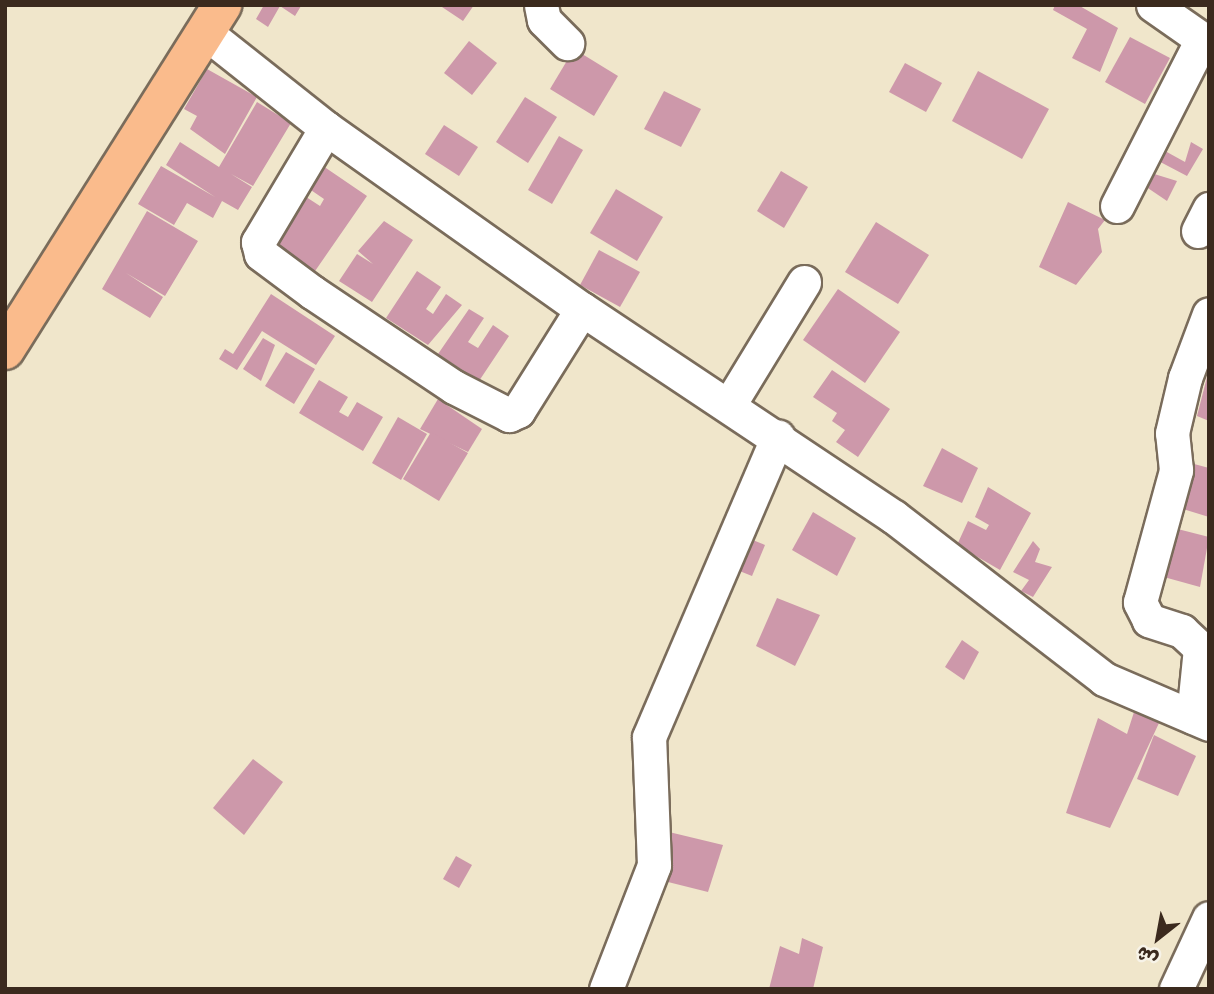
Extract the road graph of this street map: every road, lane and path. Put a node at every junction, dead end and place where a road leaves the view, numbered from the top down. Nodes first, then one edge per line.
1 (541, 5) edge
2 (1153, 5) edge
3 (214, 19) edge
4 (1205, 41) edge
5 (567, 43) dead end
6 (326, 128) junction
7 (1117, 206) dead end
8 (804, 282) dead end
9 (582, 309) junction
10 (1209, 314) edge
11 (5, 350) edge
12 (729, 405) junction
13 (778, 436) junction
14 (1201, 721) edge
15 (1209, 918) edge
16 (606, 989) edge
17 (1176, 989) edge

1 - 5 street
2 - 4 street
3 - 6 street
3 - 11 main road
4 - 7 street
6 - 9 street
6 - 9 street
8 - 12 street
9 - 12 street
10 - 14 street
12 - 13 street
13 - 14 street
13 - 16 street
15 - 17 street

